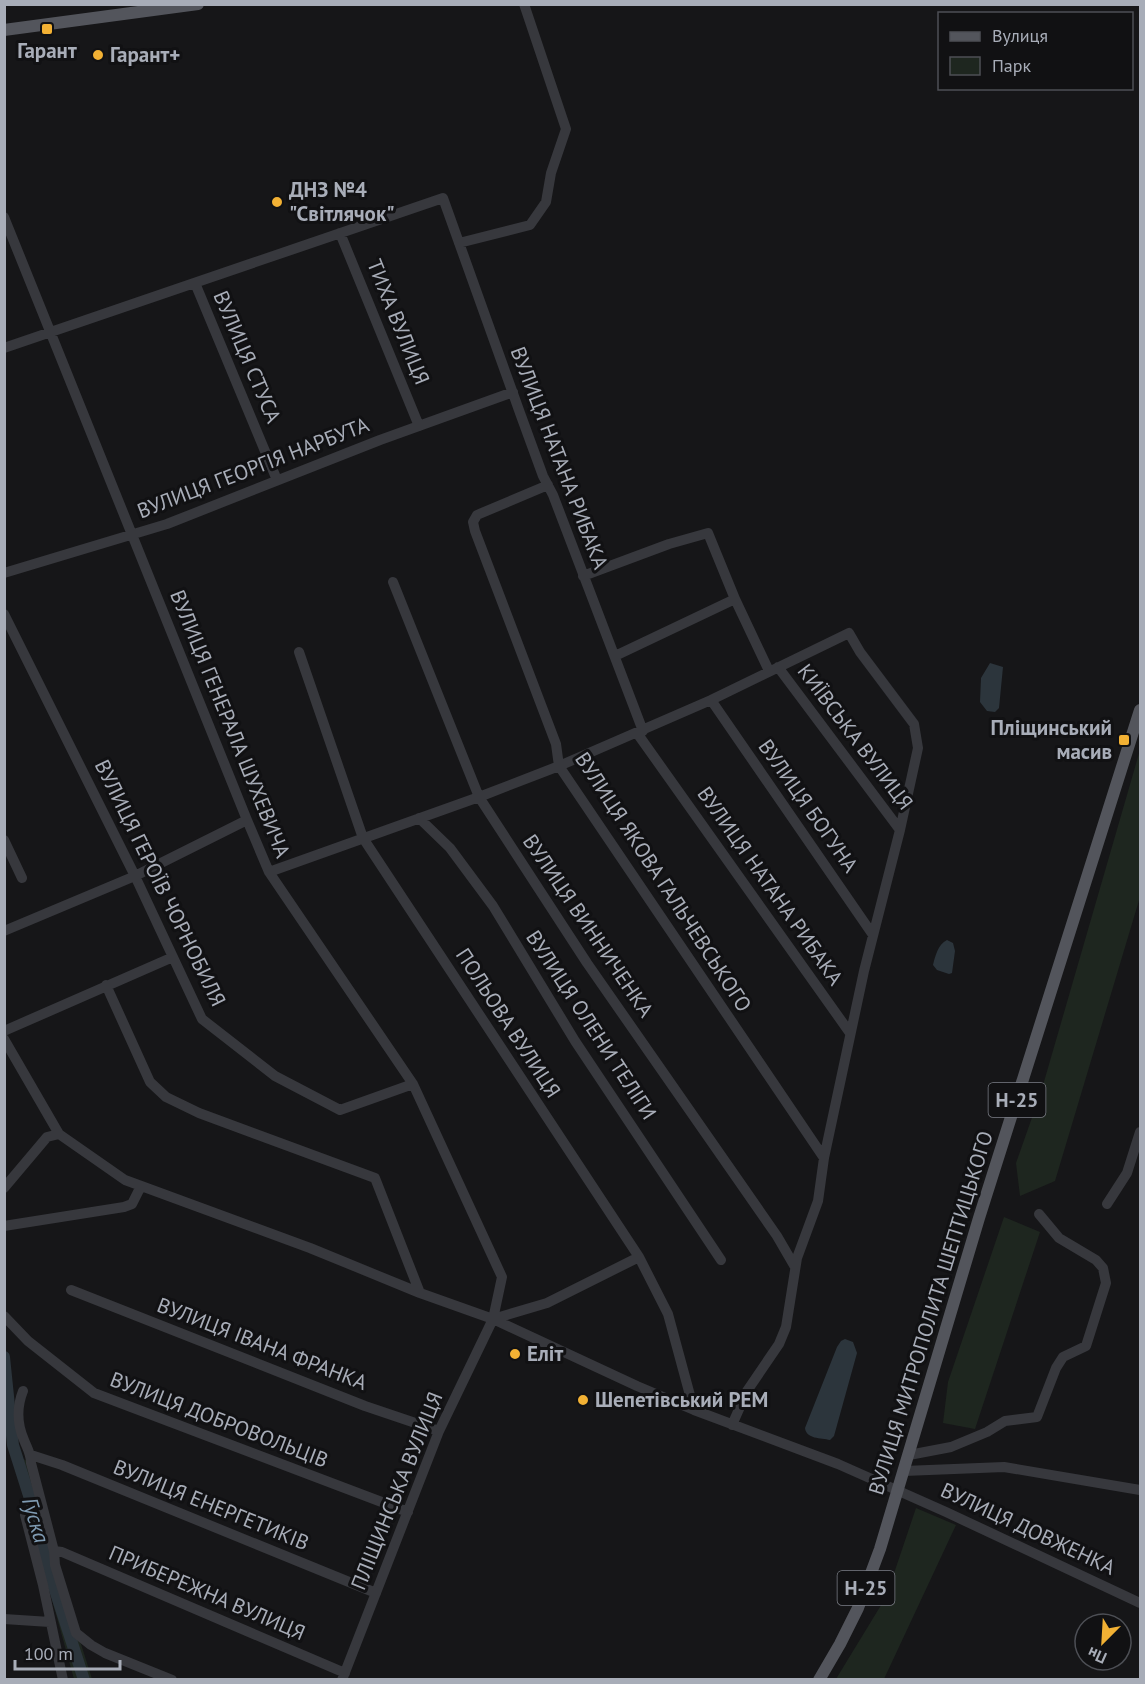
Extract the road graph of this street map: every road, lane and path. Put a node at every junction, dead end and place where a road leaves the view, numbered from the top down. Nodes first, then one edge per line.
1 (198, 4) edge
2 (524, 4) edge
3 (4, 30) edge
4 (4, 217) edge
5 (340, 233) junction
6 (459, 243) junction
7 (195, 283) junction
8 (50, 332) junction
9 (4, 348) edge
10 (513, 392) junction
11 (419, 426) junction
12 (277, 480) junction
13 (548, 485) junction
14 (132, 535) junction
15 (4, 573) edge
16 (583, 576) junction
17 (393, 582) dead end
18 (735, 599) junction
19 (4, 614) edge
20 (299, 652) dead end
21 (615, 656) junction
22 (774, 669) junction
23 (711, 700) junction
24 (1140, 710) edge
25 (640, 732) junction
26 (1137, 735) edge
27 (559, 766) junction
28 (479, 797) junction
29 (418, 818) junction
30 (247, 820) junction
31 (900, 830) junction
32 (363, 838) junction
33 (4, 840) edge
34 (270, 872) junction
35 (135, 876) junction
36 (22, 878) dead end
37 (4, 931) edge
38 (873, 935) junction
39 (173, 957) junction
40 (106, 985) junction
41 (4, 1031) edge
42 (850, 1033) junction
43 (4, 1039) edge
44 (412, 1084) junction
45 (1140, 1132) edge
46 (59, 1134) junction
47 (824, 1158) junction
48 (141, 1186) junction
49 (4, 1188) edge
50 (1107, 1204) dead end
51 (1039, 1214) dead end
52 (4, 1226) edge
53 (639, 1257) junction
54 (720, 1260) dead end
55 (795, 1268) junction
56 (71, 1290) dead end
57 (420, 1293) junction
58 (4, 1316) edge
59 (493, 1319) junction
60 (23, 1391) dead end
61 (693, 1410) junction
62 (732, 1425) junction
63 (439, 1431) junction
64 (31, 1455) junction
65 (909, 1455) junction
66 (904, 1471) junction
67 (1140, 1490) edge
68 (898, 1491) junction
69 (408, 1512) junction
70 (25, 1515) dead end
71 (54, 1551) junction
72 (376, 1593) junction
73 (1140, 1603) edge
74 (4, 1619) edge
75 (50, 1622) junction
76 (343, 1676) edge
77 (63, 1680) edge
78 (172, 1680) edge
79 (819, 1680) edge

1 - 3 main road
2 - 6 street
4 - 8 street, ВУЛИЦЯ ГЕНЕРАЛА ШУХЕВИЧА
5 - 6 street, ВУЛИЦЯ НАТАНА РИБАКА
5 - 7 street
5 - 11 street, ТИХА ВУЛИЦЯ
6 - 10 street, ВУЛИЦЯ НАТАНА РИБАКА
7 - 8 street
7 - 12 street, ВУЛИЦЯ СТУСА
8 - 9 street
8 - 14 street, ВУЛИЦЯ ГЕНЕРАЛА ШУХЕВИЧА
10 - 11 street, ВУЛИЦЯ ГЕОРГІЯ НАРБУТА
10 - 13 street, ВУЛИЦЯ НАТАНА РИБАКА
11 - 12 street, ВУЛИЦЯ ГЕОРГІЯ НАРБУТА
12 - 14 street, ВУЛИЦЯ ГЕОРГІЯ НАРБУТА
13 - 16 street, ВУЛИЦЯ НАТАНА РИБАКА
13 - 27 street, ВУЛИЦЯ ЯКОВА ГАЛЬЧЕВСЬКОГО
14 - 15 street, ВУЛИЦЯ ГЕОРГІЯ НАРБУТА
14 - 30 street, ВУЛИЦЯ ГЕНЕРАЛА ШУХЕВИЧА
16 - 18 street, КИЇВСЬКА ВУЛИЦЯ
16 - 21 street, ВУЛИЦЯ НАТАНА РИБАКА
17 - 28 street, ВУЛИЦЯ ВИННИЧЕНКА
18 - 21 street
18 - 22 street, КИЇВСЬКА ВУЛИЦЯ
19 - 35 street, ВУЛИЦЯ ГЕРОЇВ ЧОРНОБИЛЯ
20 - 32 street, ПОЛЬОВА ВУЛИЦЯ
21 - 25 street, ВУЛИЦЯ НАТАНА РИБАКА
22 - 23 street
22 - 31 street, КИЇВСЬКА ВУЛИЦЯ
22 - 31 street
23 - 25 street
23 - 38 street, ВУЛИЦЯ БОГУНА
24 - 26 main road, ВУЛИЦЯ МИТРОПОЛИТА ШЕПТИЦЬКОГО / Н-25
25 - 27 street
25 - 42 street, ВУЛИЦЯ НАТАНА РИБАКА
26 - 65 main road, ВУЛИЦЯ МИТРОПОЛИТА ШЕПТИЦЬКОГО / Н-25
27 - 28 street
27 - 47 street, ВУЛИЦЯ ЯКОВА ГАЛЬЧЕВСЬКОГО
28 - 29 street
28 - 55 street, ВУЛИЦЯ ВИННИЧЕНКА
29 - 32 street
29 - 54 street, ВУЛИЦЯ ОЛЕНИ ТЕЛІГИ
30 - 34 street, ВУЛИЦЯ ГЕНЕРАЛА ШУХЕВИЧА
30 - 35 street
31 - 38 street
32 - 34 street
32 - 53 street, ПОЛЬОВА ВУЛИЦЯ
33 - 36 street
34 - 44 street, ВУЛИЦЯ ГЕНЕРАЛА ШУХЕВИЧА
35 - 37 street
35 - 39 street, ВУЛИЦЯ ГЕРОЇВ ЧОРНОБИЛЯ
38 - 42 street
39 - 40 street
39 - 44 street, ВУЛИЦЯ ГЕРОЇВ ЧОРНОБИЛЯ
40 - 41 street
40 - 57 street
42 - 47 street
43 - 46 street
44 - 59 street, ВУЛИЦЯ ГЕНЕРАЛА ШУХЕВИЧА
45 - 50 street
46 - 48 street
46 - 49 street
47 - 55 street
48 - 52 street
48 - 57 street
51 - 65 street
53 - 59 street
53 - 61 street, ПОЛЬОВА ВУЛИЦЯ
55 - 62 street
56 - 63 street, ВУЛИЦЯ ІВАНА ФРАНКА
57 - 59 street
58 - 69 street, ВУЛИЦЯ ДОБРОВОЛЬЦІВ
59 - 61 street
59 - 63 street, ПЛІЩИНСЬКА ВУЛИЦЯ
60 - 64 street
61 - 62 street
62 - 68 street
63 - 69 street, ПЛІЩИНСЬКА ВУЛИЦЯ
64 - 71 street
64 - 72 street, ВУЛИЦЯ ЕНЕРГЕТИКІВ
65 - 66 main road, ВУЛИЦЯ МИТРОПОЛИТА ШЕПТИЦЬКОГО / Н-25
66 - 67 street
66 - 68 main road, ВУЛИЦЯ МИТРОПОЛИТА ШЕПТИЦЬКОГО / Н-25
68 - 73 street, ВУЛИЦЯ ДОВЖЕНКА
68 - 79 main road, ВУЛИЦЯ МИТРОПОЛИТА ШЕПТИЦЬКОГО / Н-25
69 - 72 street, ПЛІЩИНСЬКА ВУЛИЦЯ
70 - 75 street
71 - 76 street, ПРИБЕРЕЖНА ВУЛИЦЯ
71 - 78 street
72 - 76 street, ПЛІЩИНСЬКА ВУЛИЦЯ
74 - 75 street
75 - 77 street

